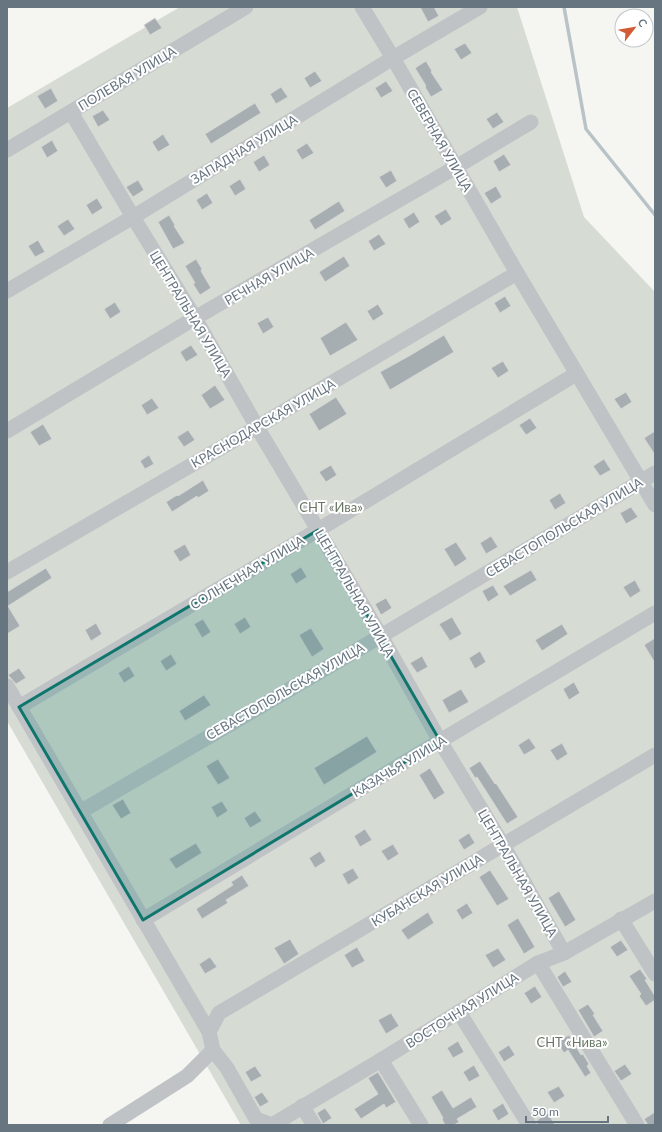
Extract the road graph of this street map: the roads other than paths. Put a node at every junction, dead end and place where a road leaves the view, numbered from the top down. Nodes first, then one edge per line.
1 (246, 7) edge
2 (362, 7) edge
3 (480, 7) edge
4 (393, 58) junction
5 (71, 112) junction
6 (531, 122) dead end
7 (7, 150) edge
8 (456, 167) junction
9 (133, 217) junction
10 (517, 273) junction
11 (7, 291) edge
12 (195, 318) junction
13 (576, 374) junction
14 (257, 427) junction
15 (7, 431) edge
16 (655, 472) edge
17 (641, 481) junction
18 (655, 505) edge
19 (318, 530) junction
20 (7, 572) edge
21 (655, 613) edge
22 (381, 636) junction
23 (7, 686) edge
24 (19, 707) junction
25 (440, 741) junction
26 (655, 755) edge
27 (80, 812) junction
28 (503, 845) junction
29 (655, 901) edge
30 (144, 920) junction
31 (621, 920) junction
32 (564, 953) junction
33 (538, 963) junction
34 (655, 974) edge
35 (459, 1012) junction
36 (209, 1032) junction
37 (213, 1050) junction
38 (381, 1060) junction
39 (302, 1106) junction
40 (110, 1125) edge
41 (272, 1125) edge
42 (314, 1125) edge
43 (421, 1125) edge
44 (529, 1125) edge
45 (637, 1125) edge

1 - 5 street, ПОЛЕВАЯ УЛИЦА
2 - 4 street, СЕВЕРНАЯ УЛИЦА
3 - 4 street, ЗАПАДНАЯ УЛИЦА
4 - 8 street, СЕВЕРНАЯ УЛИЦА
4 - 9 street, ЗАПАДНАЯ УЛИЦА
5 - 7 street, ПОЛЕВАЯ УЛИЦА
5 - 9 street, ЦЕНТРАЛЬНАЯ УЛИЦА
6 - 8 street, РЕЧНАЯ УЛИЦА
8 - 10 street, СЕВЕРНАЯ УЛИЦА
8 - 12 street, РЕЧНАЯ УЛИЦА
9 - 11 street, ЗАПАДНАЯ УЛИЦА
9 - 12 street, ЦЕНТРАЛЬНАЯ УЛИЦА
10 - 13 street, СЕВЕРНАЯ УЛИЦА
10 - 14 street, КРАСНОДАРСКАЯ УЛИЦА
12 - 14 street, ЦЕНТРАЛЬНАЯ УЛИЦА
12 - 15 street, РЕЧНАЯ УЛИЦА
13 - 17 street, СЕВЕРНАЯ УЛИЦА
13 - 19 street, СОЛНЕЧНАЯ УЛИЦА
14 - 19 street, ЦЕНТРАЛЬНАЯ УЛИЦА
14 - 20 street, КРАСНОДАРСКАЯ УЛИЦА
16 - 17 street, СЕВАСТОПОЛЬСКАЯ УЛИЦА
17 - 18 street, СЕВЕРНАЯ УЛИЦА
17 - 22 street, СЕВАСТОПОЛЬСКАЯ УЛИЦА
19 - 22 street, ЦЕНТРАЛЬНАЯ УЛИЦА
19 - 24 street, СОЛНЕЧНАЯ УЛИЦА
21 - 25 street, КАЗАЧЬЯ УЛИЦА
22 - 25 street, ЦЕНТРАЛЬНАЯ УЛИЦА
22 - 27 street, СЕВАСТОПОЛЬСКАЯ УЛИЦА
23 - 24 street
24 - 27 street
25 - 28 street, ЦЕНТРАЛЬНАЯ УЛИЦА
25 - 30 street, КАЗАЧЬЯ УЛИЦА
26 - 28 street, КУБАНСКАЯ УЛИЦА
27 - 30 street
28 - 32 street, ЦЕНТРАЛЬНАЯ УЛИЦА
28 - 36 street, КУБАНСКАЯ УЛИЦА
29 - 31 street, ВОСТОЧНАЯ УЛИЦА
30 - 36 street
31 - 32 street, ВОСТОЧНАЯ УЛИЦА
31 - 34 street
32 - 33 street, ВОСТОЧНАЯ УЛИЦА
33 - 35 street, ВОСТОЧНАЯ УЛИЦА
33 - 45 street
35 - 38 street, ВОСТОЧНАЯ УЛИЦА
35 - 44 street
36 - 37 street
37 - 40 street
37 - 41 street
38 - 39 street, ВОСТОЧНАЯ УЛИЦА
38 - 43 street
39 - 41 street, ВОСТОЧНАЯ УЛИЦА
39 - 42 street

